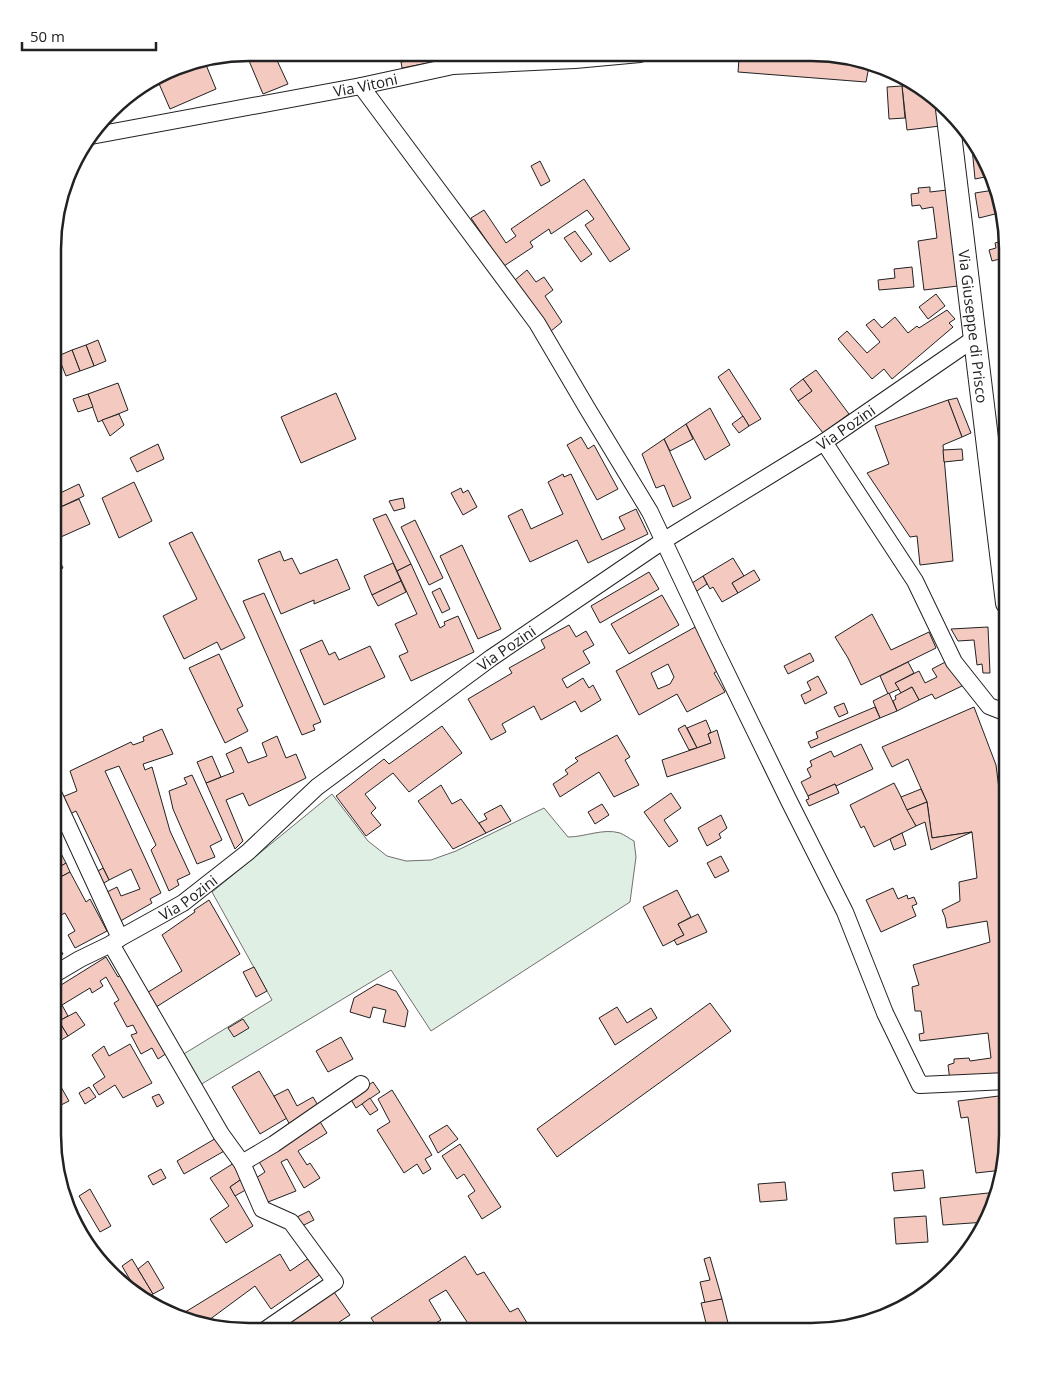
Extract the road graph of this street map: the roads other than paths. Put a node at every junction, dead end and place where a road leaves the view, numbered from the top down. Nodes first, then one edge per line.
1 (555, 61) edge
2 (360, 86) junction
3 (948, 121) edge
4 (101, 134) edge
5 (975, 338) junction
6 (824, 442) junction
7 (999, 538) edge
8 (663, 540) junction
9 (999, 709) edge
10 (61, 812) edge
11 (115, 941) junction
12 (61, 970) edge
13 (999, 1081) edge
14 (360, 1084) dead end
15 (242, 1163) junction
16 (275, 1323) edge

1 - 2 street, Via Vitoni
2 - 4 street, Via Vitoni
2 - 8 street
3 - 5 main road, Via Giuseppe di Prisco
5 - 6 street, Via Pozini
5 - 7 main road, Via Giuseppe di Prisco
6 - 8 street, Via Pozini
6 - 9 street
8 - 11 street, Via Pozini
8 - 13 street
10 - 11 street
11 - 12 street, Via Pozini
11 - 15 street
14 - 15 street
15 - 16 street

